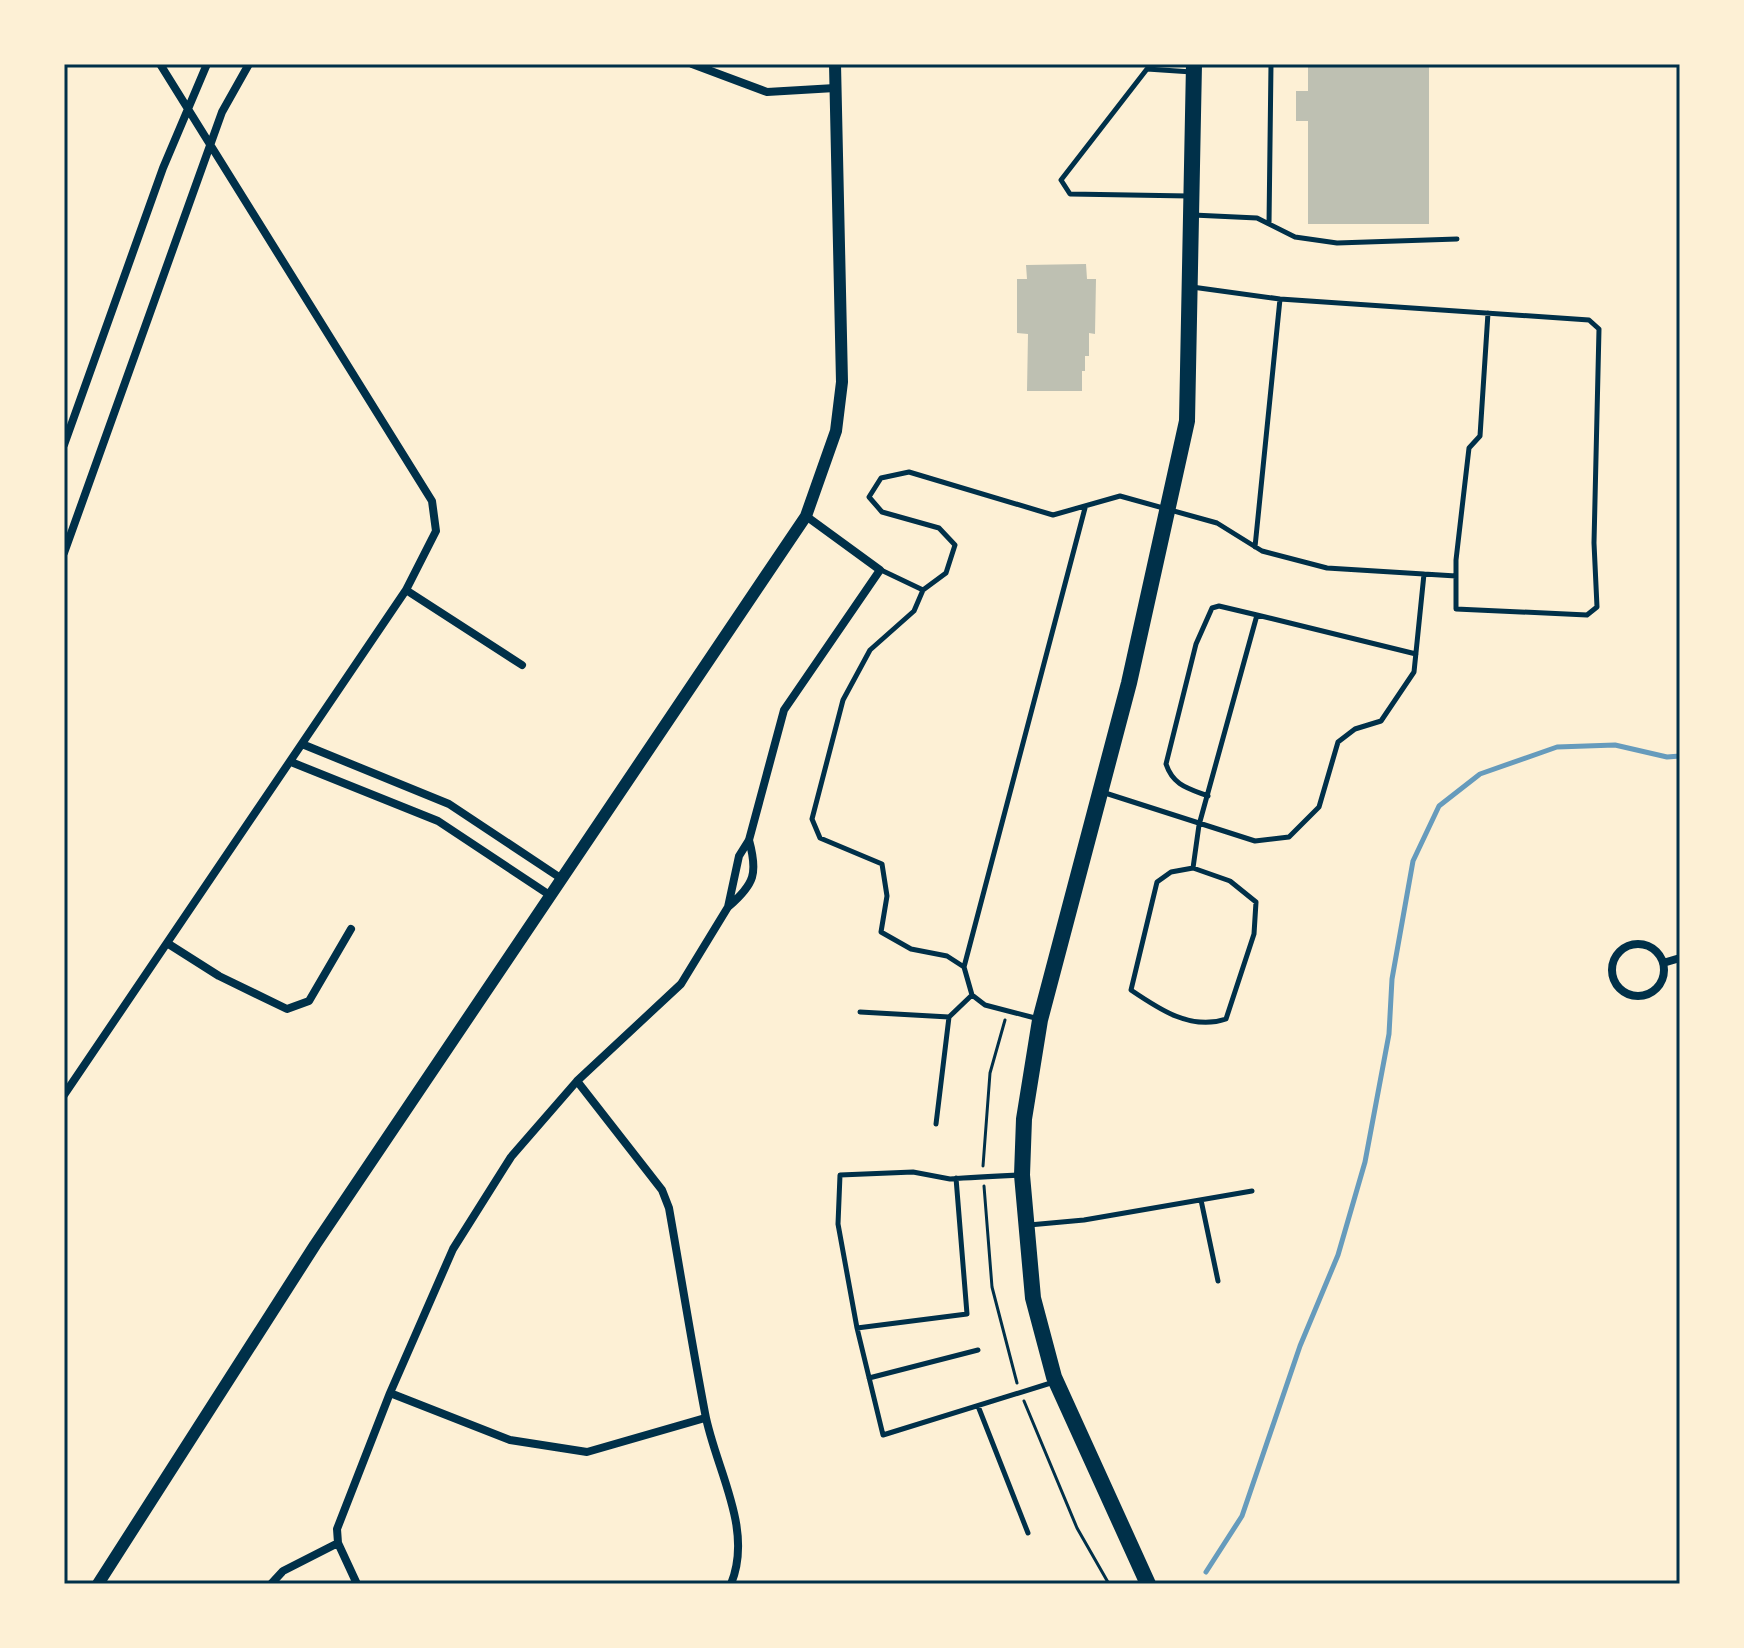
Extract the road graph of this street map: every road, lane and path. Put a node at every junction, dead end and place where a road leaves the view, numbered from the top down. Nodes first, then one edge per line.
1 (160, 64) edge
2 (207, 64) edge
3 (249, 64) edge
4 (692, 64) edge
5 (835, 64) edge
6 (1271, 64) edge
7 (1194, 68) edge
8 (835, 88) junction
9 (186, 109) junction
10 (209, 147) junction
11 (1194, 196) junction
12 (1192, 215) junction
13 (1269, 224) junction
14 (1457, 239) dead end
15 (1192, 287) junction
16 (1280, 299) junction
17 (1488, 313) junction
18 (64, 445) edge
19 (1085, 507) junction
20 (1170, 511) junction
21 (806, 516) junction
22 (1255, 547) junction
23 (64, 553) edge
24 (880, 570) junction
25 (1424, 574) junction
26 (1456, 576) junction
27 (406, 590) junction
28 (923, 590) junction
29 (1257, 615) junction
30 (1416, 654) junction
31 (522, 665) dead end
32 (302, 744) junction
33 (291, 762) junction
34 (1101, 792) junction
35 (1208, 796) junction
36 (1199, 825) junction
37 (749, 840) junction
38 (1193, 868) junction
39 (559, 877) junction
40 (548, 894) junction
41 (728, 907) junction
42 (351, 929) dead end
43 (167, 943) junction
44 (1680, 958) edge
45 (1663, 963) junction
46 (964, 967) junction
47 (972, 995) junction
48 (860, 1012) dead end
49 (949, 1017) junction
50 (1040, 1020) junction
51 (577, 1081) junction
52 (64, 1095) edge
53 (936, 1124) dead end
54 (1022, 1175) junction
55 (956, 1178) junction
56 (1252, 1191) dead end
57 (1201, 1200) junction
58 (1024, 1226) junction
59 (1218, 1281) dead end
60 (857, 1328) junction
61 (978, 1350) dead end
62 (869, 1378) junction
63 (1055, 1381) junction
64 (390, 1393) junction
65 (978, 1406) junction
66 (705, 1418) junction
67 (1028, 1533) dead end
68 (338, 1543) junction
69 (98, 1584) edge
70 (271, 1584) edge
71 (357, 1584) edge
72 (731, 1584) edge
73 (1148, 1584) edge

1 - 9 street
2 - 9 street
3 - 10 street
4 - 8 street
5 - 8 street
6 - 13 lane
7 - 11 main road
7 - 11 lane
8 - 21 street
9 - 10 street
9 - 18 street
10 - 23 street
10 - 27 street
11 - 12 main road
12 - 13 lane
12 - 15 main road
13 - 14 lane
15 - 16 lane
15 - 20 main road
16 - 17 lane
16 - 22 lane
17 - 26 lane
17 - 26 lane
19 - 20 lane
19 - 28 lane
19 - 46 lane
20 - 22 lane
20 - 34 main road
21 - 24 street
21 - 39 street
22 - 25 lane
24 - 28 lane
24 - 37 street
25 - 26 lane
25 - 30 lane
27 - 31 street
27 - 32 street
28 - 46 lane
29 - 30 lane
29 - 35 lane
29 - 35 lane
30 - 36 lane
32 - 33 street
32 - 39 street
33 - 40 street
33 - 43 street
34 - 36 lane
34 - 50 main road
35 - 36 lane
36 - 38 lane
37 - 41 street
37 - 41 street
38 - 38 lane
39 - 40 street
40 - 69 street
41 - 51 street
42 - 43 street
43 - 52 street
44 - 45 street
45 - 45 street
46 - 47 lane
47 - 49 lane
47 - 50 lane
48 - 49 lane
49 - 53 lane
50 - 54 main road
51 - 64 street
51 - 66 street
54 - 55 lane
54 - 58 main road
55 - 60 lane
55 - 60 lane
56 - 57 lane
57 - 58 lane
57 - 59 lane
58 - 63 main road
60 - 62 lane
61 - 62 lane
62 - 65 lane
63 - 65 lane
63 - 73 main road
64 - 66 street
64 - 68 street
65 - 67 lane
66 - 72 street
68 - 70 street
68 - 71 street

